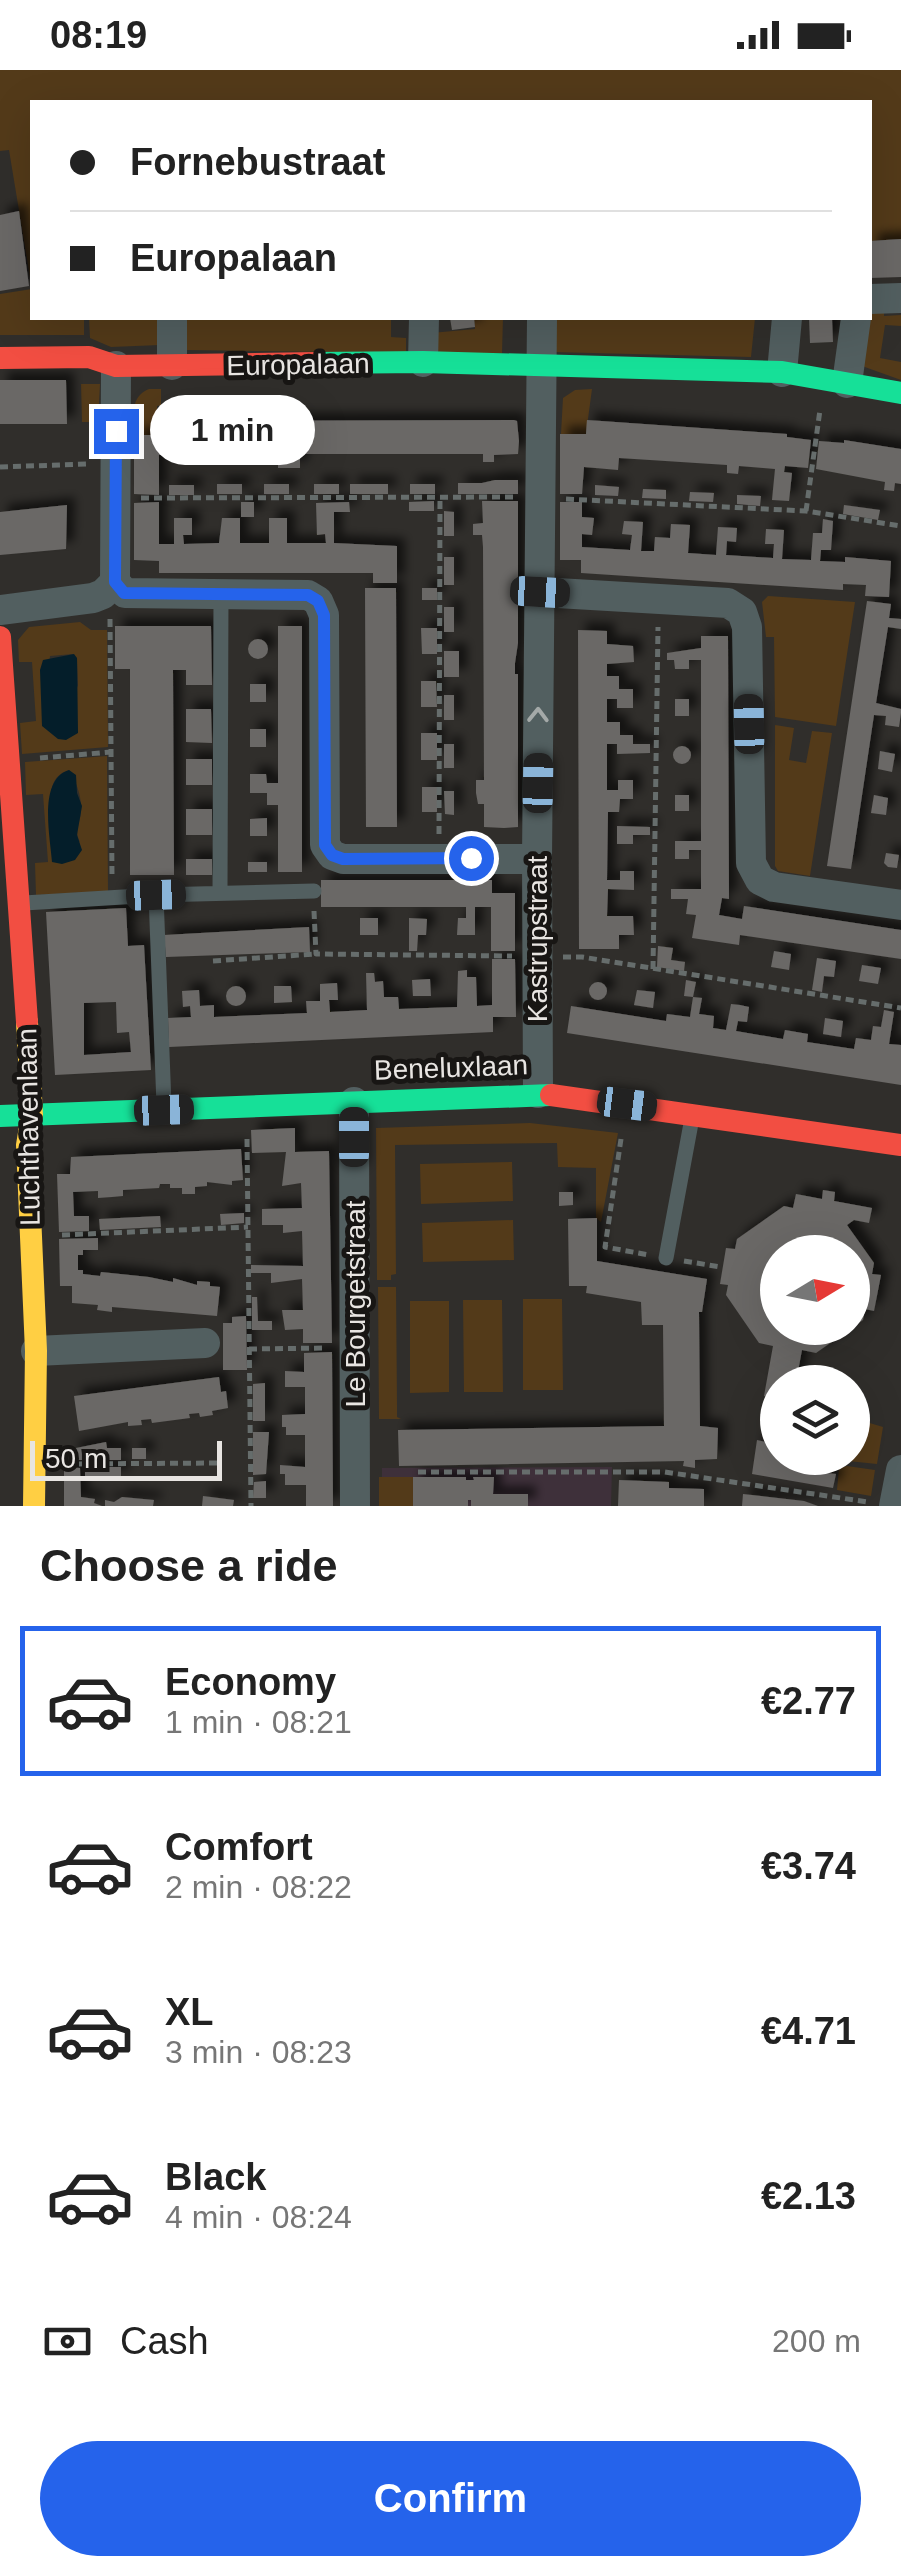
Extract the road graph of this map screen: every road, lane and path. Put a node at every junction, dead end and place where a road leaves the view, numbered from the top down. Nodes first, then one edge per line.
1 (872, 298) edge
2 (901, 298) edge
3 (172, 320) edge
4 (424, 320) edge
5 (542, 320) edge
6 (787, 320) edge
7 (855, 320) edge
8 (0, 358) edge
9 (424, 362) junction
10 (116, 366) junction
11 (172, 366) junction
12 (542, 366) junction
13 (782, 372) junction
14 (836, 381) junction
15 (901, 392) edge
16 (116, 464) junction
17 (0, 468) edge
18 (440, 497) junction
19 (540, 497) junction
20 (116, 498) junction
21 (806, 511) junction
22 (901, 526) edge
23 (112, 584) junction
24 (540, 592) junction
25 (222, 594) junction
26 (0, 610) edge
27 (658, 635) dead end
28 (0, 636) edge
29 (111, 752) junction
30 (10, 760) junction
31 (439, 858) junction
32 (536, 859) junction
33 (314, 891) joint
34 (220, 893) junction
35 (156, 895) junction
36 (112, 896) junction
37 (20, 903) junction
38 (901, 906) edge
39 (316, 954) junction
40 (526, 956) junction
41 (214, 961) dead end
42 (652, 969) junction
43 (901, 1008) edge
44 (538, 1093) junction
45 (354, 1102) junction
46 (627, 1104) junction
47 (246, 1106) junction
48 (164, 1110) junction
49 (693, 1114) junction
50 (32, 1115) junction
51 (0, 1116) edge
52 (901, 1145) edge
53 (248, 1226) junction
54 (30, 1237) junction
55 (666, 1258) junction
56 (721, 1266) dead end
57 (206, 1343) dead end
58 (250, 1348) junction
59 (355, 1348) junction
60 (36, 1351) junction
61 (218, 1463) dead end
62 (35, 1464) junction
63 (901, 1470) edge
64 (418, 1472) dead end
65 (34, 1506) edge
66 (251, 1506) edge
67 (356, 1506) edge
68 (894, 1506) edge

1 - 2 street
3 - 11 street
4 - 9 street
5 - 12 street
6 - 13 street
7 - 14 street
8 - 10 street, Europalaan
9 - 11 street, Europalaan
9 - 12 street, Europalaan
10 - 11 street, Europalaan
10 - 16 street
12 - 13 street, Europalaan
12 - 19 street, Kastrupstraat
13 - 14 street, Europalaan
14 - 15 street, Europalaan
14 - 21 path
16 - 17 path
16 - 20 street
18 - 19 path
18 - 20 path
18 - 31 path
19 - 21 path
19 - 24 street, Kastrupstraat
20 - 23 street
21 - 22 path
23 - 25 street
23 - 26 street
23 - 29 path
32 -> 24 street, Kastrupstraat
24 - 38 street
25 - 31 street
25 - 34 lane
27 - 42 path
28 - 30 street, Luchthavenlaan
29 - 30 path
29 - 36 path
30 - 37 street, Luchthavenlaan
31 - 32 street
32 - 40 street, Kastrupstraat
33 - 34 lane
33 - 39 path
34 - 35 lane
35 - 36 lane
35 - 48 lane
36 - 37 lane
37 - 50 street, Luchthavenlaan
39 - 40 path
39 - 41 path
40 - 42 path
40 - 44 street, Kastrupstraat
42 - 43 path
44 - 45 street, Beneluxlaan
44 - 46 street, Beneluxlaan
45 - 47 street, Beneluxlaan
45 - 59 street, Le Bourgetstraat
46 - 49 street, Beneluxlaan
46 - 55 path
47 - 48 street, Beneluxlaan
47 - 53 path
48 - 50 street, Beneluxlaan
49 - 52 street, Beneluxlaan
49 - 55 lane
50 - 51 street, Beneluxlaan
50 - 54 street, Luchthavenlaan
53 - 54 path
53 - 58 path
54 - 60 street, Luchthavenlaan
55 - 56 path
57 - 60 street
58 - 59 path
58 - 66 path
59 - 67 street, Le Bourgetstraat
60 - 62 street, Luchthavenlaan
61 - 62 path
62 - 65 street, Luchthavenlaan
63 - 68 street
64 - 68 path

